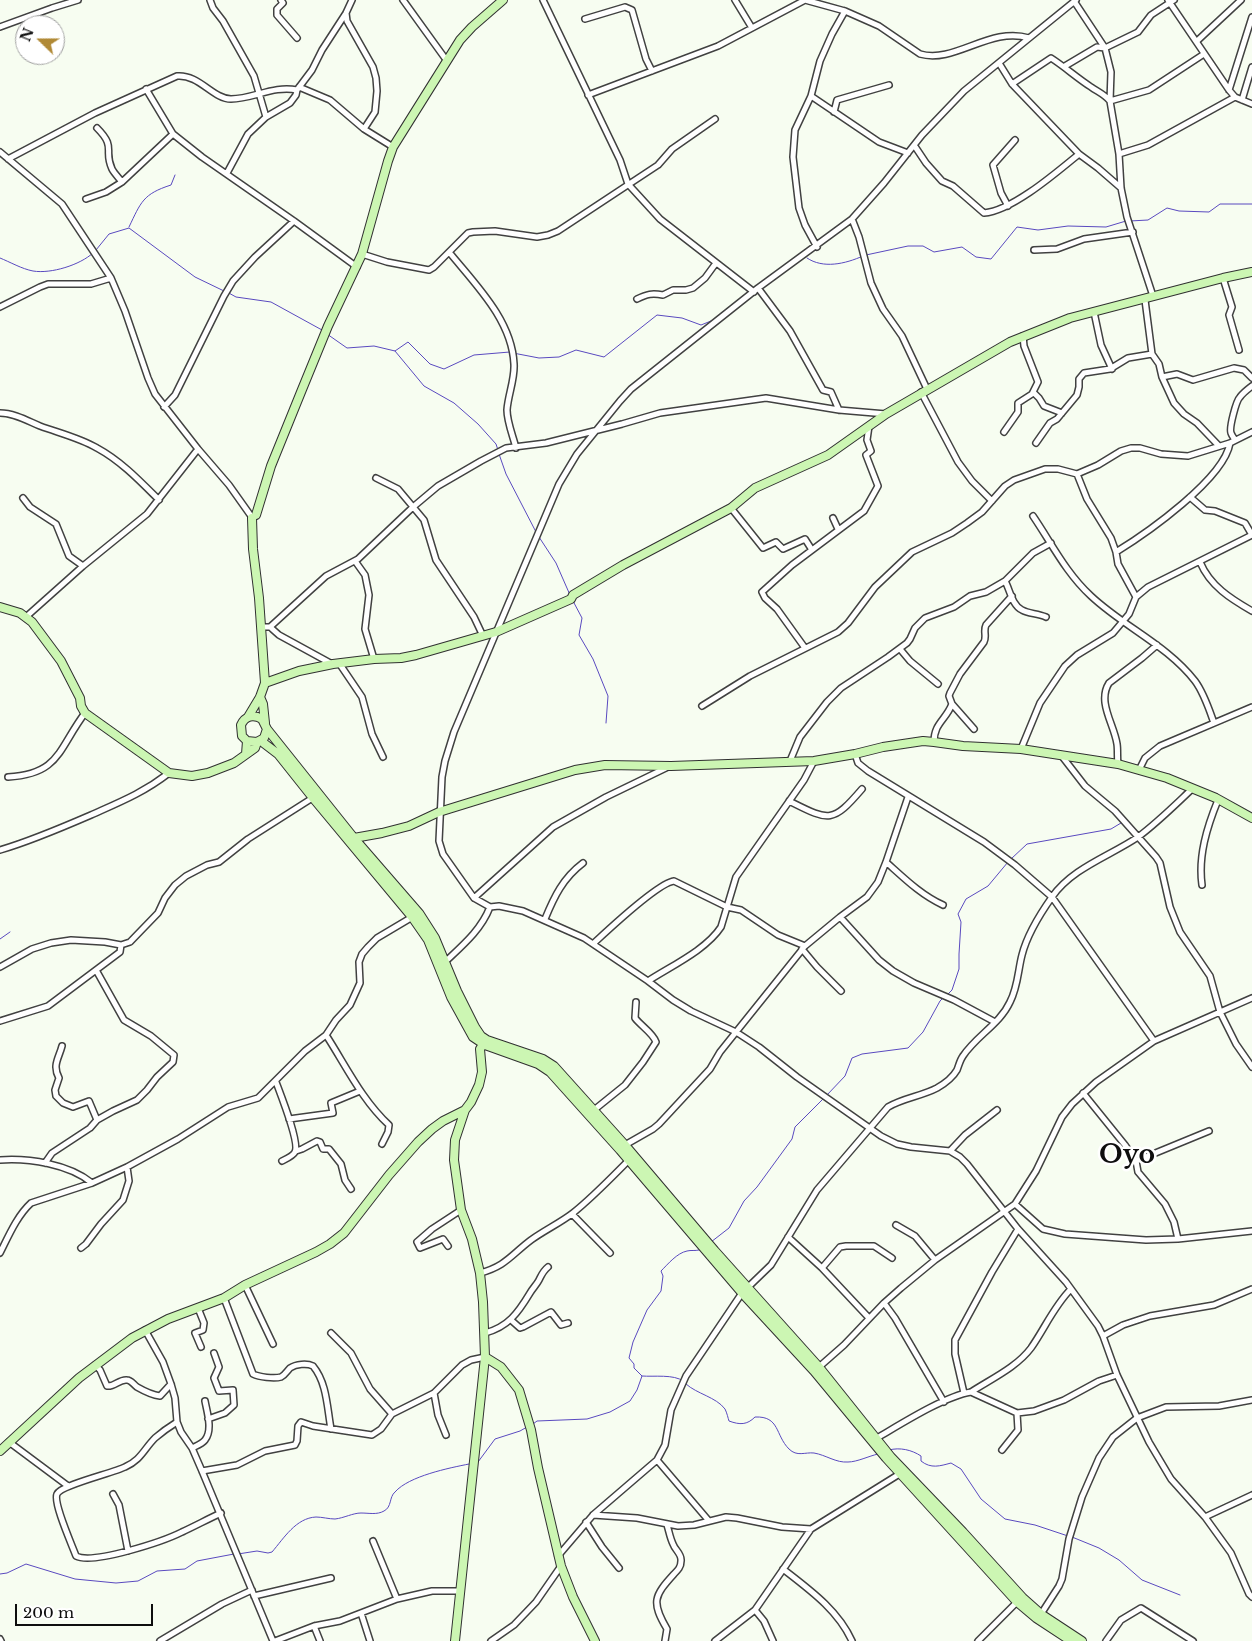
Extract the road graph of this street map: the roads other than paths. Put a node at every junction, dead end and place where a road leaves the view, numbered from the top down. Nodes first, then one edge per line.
1 (77, 0) edge
2 (210, 0) edge
3 (281, 0) edge
4 (352, 0) edge
5 (403, 0) edge
6 (503, 0) edge
7 (543, 0) edge
8 (735, 0) edge
9 (805, 0) edge
10 (1240, 0) edge
11 (1075, 1) edge
12 (1171, 1) edge
13 (845, 11) junction
14 (346, 13) junction
15 (1252, 17) edge
16 (585, 19) dead end
17 (0, 27) edge
18 (752, 28) junction
19 (297, 38) dead end
20 (1029, 38) junction
21 (1197, 42) junction
22 (1105, 48) junction
23 (1204, 54) junction
24 (447, 61) junction
25 (999, 63) junction
26 (1065, 66) junction
27 (1252, 67) edge
28 (652, 71) junction
29 (1012, 84) junction
30 (889, 85) dead end
31 (146, 89) junction
32 (298, 89) junction
33 (1228, 90) junction
34 (260, 93) junction
35 (588, 95) junction
36 (811, 96) junction
37 (1235, 97) junction
38 (1242, 100) junction
39 (1110, 101) junction
40 (1252, 104) edge
41 (834, 112) junction
42 (266, 117) junction
43 (715, 119) dead end
44 (97, 128) dead end
45 (364, 129) junction
46 (173, 134) junction
47 (1015, 140) dead end
48 (914, 145) junction
49 (394, 147) junction
50 (0, 152) edge
51 (908, 153) junction
52 (1079, 154) junction
53 (1119, 154) junction
54 (8, 159) junction
55 (227, 173) junction
56 (122, 182) junction
57 (628, 184) junction
58 (1121, 188) junction
59 (86, 199) dead end
60 (1008, 206) junction
61 (852, 220) junction
62 (294, 221) junction
63 (1132, 232) junction
64 (816, 247) junction
65 (1034, 250) dead end
66 (449, 252) junction
67 (362, 254) junction
68 (716, 263) junction
69 (357, 267) junction
70 (1252, 272) edge
71 (111, 278) junction
72 (1223, 278) junction
73 (756, 290) junction
74 (1149, 298) junction
75 (637, 299) dead end
76 (0, 307) edge
77 (1094, 312) junction
78 (1024, 336) junction
79 (1239, 350) dead end
80 (1152, 354) junction
81 (1112, 369) junction
82 (1162, 377) junction
83 (1252, 378) edge
84 (1252, 386) edge
85 (924, 391) junction
86 (1033, 392) junction
87 (164, 407) junction
88 (839, 410) junction
89 (0, 413) edge
90 (1062, 413) junction
91 (886, 414) junction
92 (869, 426) junction
93 (597, 430) junction
94 (1004, 432) dead end
95 (1252, 432) edge
96 (1233, 441) junction
97 (1036, 443) dead end
98 (1219, 446) junction
99 (516, 448) junction
100 (198, 449) junction
101 (1077, 474) junction
102 (376, 478) dead end
103 (1190, 496) junction
104 (23, 498) dead end
105 (159, 500) junction
106 (992, 501) junction
107 (413, 507) junction
108 (731, 508) junction
109 (253, 515) junction
110 (1033, 516) dead end
111 (833, 518) dead end
112 (838, 529) junction
113 (1252, 535) edge
114 (1051, 543) junction
115 (812, 550) junction
116 (1116, 552) junction
117 (355, 561) junction
118 (1200, 562) junction
119 (83, 566) junction
120 (1005, 581) junction
121 (1012, 596) junction
122 (1136, 597) junction
123 (0, 607) edge
124 (1251, 610) edge
125 (26, 616) junction
126 (1046, 618) dead end
127 (1125, 621) junction
128 (261, 627) junction
129 (270, 627) junction
130 (496, 632) junction
131 (483, 636) junction
132 (1157, 645) junction
133 (805, 648) junction
134 (900, 648) junction
135 (374, 658) junction
136 (336, 664) junction
137 (264, 683) junction
138 (938, 684) dead end
139 (260, 697) junction
140 (952, 704) junction
141 (702, 706) dead end
142 (1252, 707) edge
143 (85, 713) junction
144 (248, 717) junction
145 (1214, 723) junction
146 (266, 726) junction
147 (974, 729) dead end
148 (247, 741) junction
149 (259, 742) junction
150 (934, 742) junction
151 (1021, 749) junction
152 (246, 754) junction
153 (855, 754) junction
154 (1061, 755) junction
155 (383, 757) dead end
156 (814, 760) junction
157 (790, 761) junction
158 (1118, 764) junction
159 (670, 766) junction
160 (1139, 770) junction
161 (169, 773) junction
162 (8, 777) dead end
163 (862, 789) dead end
164 (1192, 789) junction
165 (316, 796) junction
166 (908, 798) junction
167 (1218, 800) junction
168 (789, 801) junction
169 (439, 812) junction
170 (1252, 818) edge
171 (340, 826) junction
172 (1138, 836) junction
173 (354, 838) junction
174 (0, 850) edge
175 (886, 862) junction
176 (583, 863) dead end
177 (1202, 885) dead end
178 (1052, 897) junction
179 (474, 898) junction
180 (943, 905) dead end
181 (490, 907) junction
182 (727, 907) junction
183 (416, 915) junction
184 (840, 917) junction
185 (545, 920) junction
186 (594, 943) junction
187 (121, 945) junction
188 (804, 947) junction
189 (445, 962) junction
190 (0, 967) edge
191 (96, 970) junction
192 (648, 981) junction
193 (841, 991) dead end
194 (1252, 998) edge
195 (636, 1002) dead end
196 (1220, 1012) junction
197 (0, 1021) edge
198 (995, 1022) junction
199 (736, 1032) junction
200 (326, 1035) junction
201 (1154, 1041) junction
202 (484, 1042) junction
203 (62, 1046) dead end
204 (1252, 1067) edge
205 (276, 1082) junction
206 (360, 1092) junction
207 (1083, 1093) junction
208 (465, 1110) junction
209 (594, 1110) junction
210 (997, 1110) dead end
211 (289, 1119) junction
212 (97, 1120) junction
213 (603, 1126) junction
214 (870, 1128) junction
215 (1208, 1131) dead end
216 (382, 1144) dead end
217 (625, 1145) junction
218 (296, 1151) junction
219 (950, 1151) junction
220 (0, 1160) edge
221 (629, 1160) junction
222 (282, 1161) dead end
223 (1136, 1161) junction
224 (45, 1163) junction
225 (127, 1167) junction
226 (92, 1184) junction
227 (350, 1189) dead end
228 (1015, 1204) junction
229 (461, 1210) junction
230 (1003, 1211) junction
231 (572, 1214) junction
232 (896, 1225) dead end
233 (1018, 1229) junction
234 (1252, 1230) edge
235 (696, 1234) junction
236 (788, 1237) junction
237 (1178, 1239) junction
238 (448, 1246) dead end
239 (80, 1248) dead end
240 (0, 1253) edge
241 (610, 1253) dead end
242 (892, 1258) dead end
243 (935, 1260) junction
244 (548, 1267) dead end
245 (822, 1268) junction
246 (480, 1273) junction
247 (246, 1285) junction
248 (1071, 1289) junction
249 (1252, 1289) edge
250 (745, 1290) junction
251 (224, 1298) junction
252 (884, 1303) junction
253 (198, 1308) junction
254 (868, 1318) junction
255 (510, 1320) junction
256 (568, 1323) dead end
257 (145, 1330) junction
258 (331, 1333) dead end
259 (484, 1333) junction
260 (1103, 1336) junction
261 (273, 1344) dead end
262 (200, 1347) dead end
263 (214, 1353) dead end
264 (485, 1357) junction
265 (95, 1366) junction
266 (819, 1367) junction
267 (1117, 1376) junction
268 (171, 1384) junction
269 (971, 1392) junction
270 (434, 1393) junction
271 (964, 1393) junction
272 (1252, 1400) edge
273 (205, 1401) dead end
274 (944, 1402) junction
275 (1017, 1413) junction
276 (392, 1414) junction
277 (1137, 1418) junction
278 (208, 1419) junction
279 (859, 1420) junction
280 (177, 1422) junction
281 (331, 1429) junction
282 (446, 1435) dead end
283 (9, 1442) junction
284 (879, 1443) junction
285 (192, 1448) junction
286 (1002, 1450) dead end
287 (0, 1451) edge
288 (888, 1457) junction
289 (657, 1460) junction
290 (202, 1471) junction
291 (901, 1473) junction
292 (68, 1486) junction
293 (113, 1494) dead end
294 (1252, 1495) edge
295 (221, 1513) junction
296 (593, 1515) junction
297 (1205, 1517) junction
298 (709, 1521) junction
299 (586, 1522) junction
300 (667, 1525) junction
301 (811, 1529) junction
302 (961, 1534) junction
303 (373, 1541) dead end
304 (128, 1551) junction
305 (558, 1556) junction
306 (561, 1566) junction
307 (619, 1568) dead end
308 (783, 1569) junction
309 (331, 1578) dead end
310 (461, 1591) junction
311 (253, 1593) junction
312 (1252, 1597) edge
313 (397, 1599) junction
314 (1017, 1602) junction
315 (755, 1610) junction
316 (361, 1614) junction
317 (1041, 1614) junction
318 (314, 1626) junction
319 (160, 1641) edge
320 (272, 1641) edge
321 (320, 1641) edge
322 (370, 1641) edge
323 (455, 1641) edge
324 (491, 1641) edge
325 (595, 1641) edge
326 (665, 1641) edge
327 (715, 1641) edge
328 (773, 1641) edge
329 (852, 1641) edge
330 (978, 1641) edge
331 (1071, 1641) edge
332 (1082, 1641) edge
333 (1106, 1641) edge
334 (1193, 1641) edge

1 - 17 street
2 - 34 street
3 - 19 street
4 - 14 street
5 - 24 street
6 - 24 main road
7 - 35 street
8 - 18 street
9 - 13 street
9 - 18 street
10 - 21 street
11 - 20 street
11 - 22 street
12 - 21 street
12 - 22 street
13 - 20 street
13 - 36 street
14 - 32 street
14 - 45 street
15 - 33 street
16 - 28 street
18 - 28 street
20 - 25 street
21 - 23 street
22 - 26 street
22 - 39 street
23 - 33 street
23 - 39 street
24 - 49 main road
25 - 29 street
25 - 48 street
26 - 29 street
26 - 39 street
27 - 38 street
28 - 35 street
29 - 52 street
30 - 41 street
31 - 34 street
31 - 46 street
31 - 54 street
32 - 34 street
32 - 42 street
32 - 45 street
33 - 37 street
34 - 42 street
35 - 57 street
36 - 41 street
36 - 64 street
37 - 38 street
37 - 53 street
38 - 40 street
39 - 53 street
41 - 51 street
42 - 55 street
43 - 57 street
44 - 56 street
45 - 49 street
46 - 55 street
46 - 56 street
47 - 60 street
48 - 51 street
48 - 60 street
49 - 67 main road
50 - 54 street
51 - 61 street
52 - 58 street
52 - 60 street
53 - 58 street
54 - 71 street
55 - 62 street
56 - 59 street
57 - 66 street
57 - 68 street
58 - 63 street
61 - 64 street
61 - 85 street
62 - 69 street
62 - 87 street
63 - 65 street
63 - 74 street
64 - 73 street
66 - 67 street
66 - 99 street
67 - 69 main road
68 - 73 street
68 - 75 street
69 - 109 main road
70 - 72 main road
71 - 76 street
71 - 87 street
72 - 74 main road
72 - 79 street
73 - 88 street
73 - 93 street
74 - 77 main road
74 - 80 street
77 - 78 main road
77 - 81 street
78 - 85 main road
78 - 86 street
80 - 81 street
80 - 82 street
81 - 90 street
82 - 83 street
82 - 98 street
84 - 96 street
85 - 91 main road
85 - 106 street
86 - 90 street
86 - 94 street
87 - 100 street
88 - 91 street
88 - 93 street
89 - 105 street
90 - 97 street
91 - 92 main road
92 - 108 main road
92 - 112 street
93 - 99 street
93 - 130 street
95 - 96 street
96 - 98 street
96 - 103 street
98 - 101 street
99 - 107 street
100 - 105 street
100 - 109 street
101 - 106 street
101 - 116 street
102 - 107 street
103 - 113 street
103 - 116 street
104 - 119 street
105 - 119 street
106 - 133 street
107 - 117 street
107 - 131 street
108 - 115 street
108 - 130 main road
109 - 128 main road
110 - 114 street
111 - 112 street
112 - 115 street
113 - 118 street
114 - 120 street
114 - 127 street
115 - 133 street
116 - 122 street
117 - 129 street
117 - 135 street
118 - 122 street
118 - 124 street
119 - 125 street
120 - 121 street
120 - 134 street
121 - 126 street
121 - 140 street
122 - 127 street
123 - 125 main road
125 - 143 main road
127 - 132 street
127 - 151 street
128 - 129 street
128 - 137 main road
129 - 136 street
130 - 131 main road
130 - 169 street
131 - 135 main road
132 - 145 street
132 - 158 street
133 - 141 street
134 - 138 street
134 - 157 street
135 - 136 main road
136 - 137 main road
136 - 155 street
137 - 139 main road
139 - 144 main road
139 - 146 main road
140 - 147 street
140 - 150 street
142 - 145 street
143 - 161 main road
143 - 162 street
144 - 146 main road
144 - 148 main road
145 - 160 street
146 - 149 main road
146 - 165 main road
148 - 149 main road
148 - 152 main road
149 - 152 main road
149 - 165 main road
150 - 151 main road
150 - 153 main road
151 - 154 main road
152 - 161 main road
153 - 156 main road
153 - 166 street
154 - 158 main road
154 - 172 street
156 - 157 main road
156 - 168 street
157 - 159 main road
158 - 160 main road
159 - 169 main road
159 - 179 street
160 - 164 main road
161 - 174 street
163 - 168 street
164 - 167 main road
164 - 172 street
165 - 171 main road
165 - 187 street
166 - 175 street
166 - 178 street
167 - 170 main road
167 - 177 street
168 - 182 street
169 - 173 main road
169 - 179 street
171 - 173 main road
171 - 183 main road
172 - 178 street
172 - 196 street
173 - 183 main road
175 - 180 street
175 - 184 street
176 - 185 street
178 - 198 street
178 - 201 street
179 - 181 street
181 - 185 street
181 - 189 street
182 - 186 street
182 - 188 street
182 - 192 street
183 - 189 main road
183 - 200 street
183 - 202 main road
184 - 188 street
184 - 198 street
185 - 186 street
186 - 192 street
187 - 190 street
187 - 191 street
188 - 193 street
188 - 199 street
189 - 202 main road
191 - 197 street
191 - 212 street
192 - 199 street
194 - 196 street
195 - 209 street
196 - 201 street
196 - 204 street
198 - 214 street
199 - 214 street
199 - 217 street
200 - 205 street
200 - 206 street
201 - 207 street
202 - 208 main road
202 - 209 main road
202 - 213 main road
203 - 212 street
205 - 211 street
205 - 225 street
206 - 211 street
206 - 216 street
207 - 223 street
207 - 228 street
208 - 229 main road
208 - 247 main road
209 - 213 main road
210 - 219 street
211 - 218 street
212 - 224 street
213 - 217 main road
213 - 221 main road
214 - 219 street
214 - 236 street
215 - 223 street
217 - 235 main road
218 - 222 street
218 - 227 street
219 - 230 street
220 - 224 street
221 - 231 street
221 - 235 main road
223 - 237 street
224 - 226 street
225 - 226 street
225 - 239 street
226 - 240 street
228 - 230 street
228 - 237 street
229 - 238 street
229 - 246 main road
230 - 233 street
230 - 243 street
231 - 241 street
231 - 246 street
232 - 243 street
233 - 248 street
233 - 271 street
234 - 237 street
235 - 250 main road
236 - 245 street
236 - 250 street
242 - 245 street
243 - 252 street
244 - 255 street
245 - 254 street
246 - 259 main road
247 - 251 main road
247 - 261 street
248 - 260 street
248 - 269 street
249 - 260 street
250 - 266 main road
250 - 279 main road
250 - 289 street
251 - 253 main road
251 - 281 street
252 - 254 street
252 - 274 street
253 - 257 main road
253 - 262 street
254 - 266 street
255 - 256 street
255 - 259 street
257 - 265 main road
257 - 268 street
258 - 276 street
259 - 264 main road
260 - 267 street
263 - 278 street
264 - 270 street
264 - 305 main road
264 - 310 main road
265 - 268 street
265 - 283 main road
266 - 279 main road
267 - 275 street
267 - 277 street
268 - 280 street
269 - 271 street
269 - 275 street
270 - 276 street
270 - 282 street
271 - 274 street
272 - 277 street
273 - 278 street
274 - 284 street
275 - 286 street
276 - 281 street
277 - 297 street
277 - 317 street
278 - 285 street
279 - 284 main road
280 - 285 street
280 - 292 street
281 - 290 street
283 - 287 main road
283 - 292 street
284 - 288 main road
285 - 290 street
288 - 291 main road
288 - 302 main road
289 - 296 street
289 - 298 street
290 - 295 street
291 - 301 street
291 - 302 main road
292 - 304 street
293 - 304 street
294 - 297 street
295 - 304 street
295 - 311 street
296 - 299 street
296 - 300 street
297 - 312 street
298 - 300 street
298 - 301 street
299 - 305 street
299 - 307 street
300 - 326 street
301 - 308 street
302 - 314 main road
302 - 317 main road
303 - 313 street
305 - 306 main road
306 - 324 street
306 - 325 main road
308 - 315 street
308 - 329 street
309 - 311 street
310 - 313 street
310 - 323 main road
311 - 319 street
311 - 320 street
313 - 316 street
314 - 330 street
314 - 331 main road
315 - 327 street
315 - 328 street
316 - 318 street
316 - 322 street
317 - 332 main road
318 - 320 street
318 - 321 street
333 - 334 street

